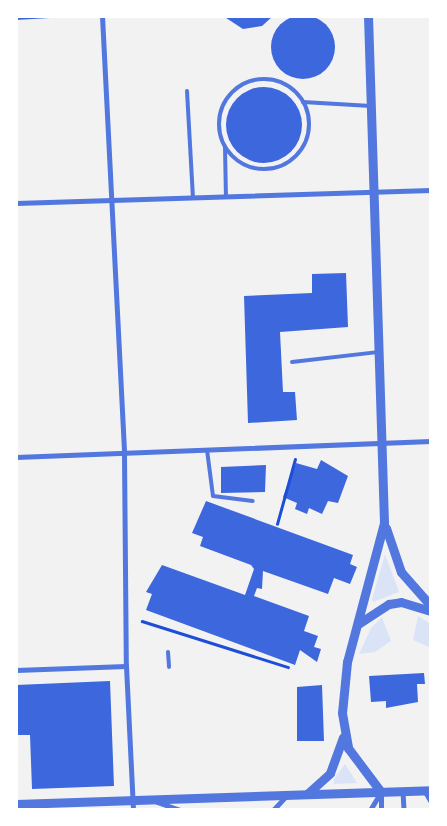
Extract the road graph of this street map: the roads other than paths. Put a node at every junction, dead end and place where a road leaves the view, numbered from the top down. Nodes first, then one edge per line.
1 (102, 16) edge
2 (368, 16) edge
3 (187, 91) dead end
4 (303, 102) junction
5 (371, 106) junction
6 (225, 147) junction
7 (431, 190) edge
8 (375, 193) junction
9 (226, 197) junction
10 (193, 198) junction
11 (112, 200) junction
12 (16, 204) edge
13 (379, 352) junction
14 (292, 362) dead end
15 (431, 440) edge
16 (382, 442) junction
17 (207, 450) junction
18 (124, 454) junction
19 (16, 458) edge
20 (252, 500) dead end
21 (384, 523) junction
22 (431, 606) edge
23 (431, 611) edge
24 (358, 624) junction
25 (168, 652) dead end
26 (126, 666) junction
27 (169, 667) dead end
28 (16, 670) edge
29 (344, 734) junction
30 (427, 790) edge
31 (403, 791) junction
32 (381, 792) junction
33 (305, 795) junction
34 (286, 796) junction
35 (153, 800) junction
36 (431, 802) edge
37 (16, 804) edge
38 (133, 805) edge
39 (178, 809) edge
40 (273, 810) edge
41 (370, 810) edge
42 (382, 810) edge
43 (404, 810) edge

1 - 11 street
2 - 5 street
3 - 10 lane
4 - 5 lane
4 - 6 lane
4 - 6 lane
5 - 8 street
6 - 9 lane
7 - 8 street
8 - 9 street
8 - 13 street
9 - 10 street
10 - 11 street
11 - 12 street
11 - 18 street
13 - 14 lane
13 - 16 street
15 - 16 street
16 - 17 street
16 - 21 street
17 - 18 street
17 - 20 lane
18 - 19 street
18 - 26 street
21 - 22 street
21 - 24 street
23 - 24 street
24 - 29 street
25 - 27 lane
26 - 28 street
26 - 38 street
29 - 32 street
29 - 33 street
30 - 31 street
30 - 36 street
31 - 32 street
31 - 43 street
32 - 33 street
32 - 41 street
32 - 42 street
33 - 34 street
34 - 35 street
34 - 40 street
35 - 38 street
35 - 39 street
37 - 38 street

